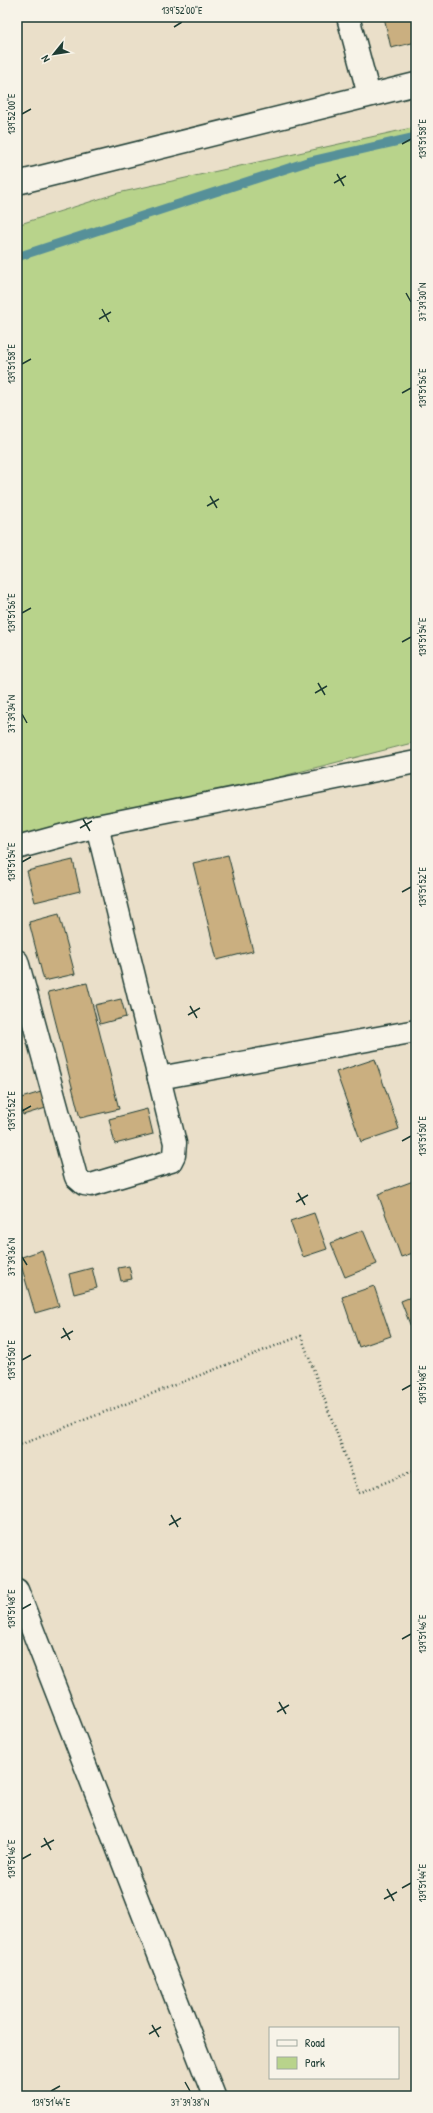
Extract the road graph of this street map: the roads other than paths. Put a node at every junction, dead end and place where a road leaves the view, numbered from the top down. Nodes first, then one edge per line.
1 (348, 17) edge
2 (416, 84) edge
3 (369, 96) junction
4 (17, 183) edge
5 (416, 762) edge
6 (97, 826) junction
7 (17, 848) edge
8 (17, 961) edge
9 (416, 1031) edge
10 (159, 1078) junction
11 (17, 1590) edge
12 (214, 2096) edge

1 - 3 street
2 - 3 street
3 - 4 street
5 - 6 street
6 - 7 street
6 - 10 street
8 - 10 street
9 - 10 street
11 - 12 street

